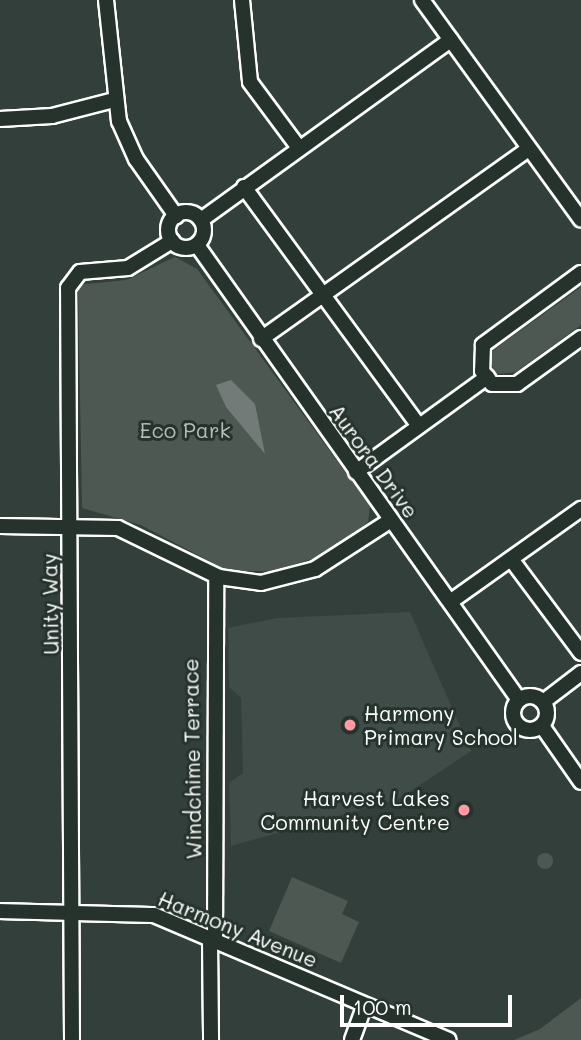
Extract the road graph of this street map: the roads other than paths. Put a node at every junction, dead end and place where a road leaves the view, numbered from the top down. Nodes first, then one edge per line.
1 (106, 0) edge
2 (242, 0) edge
3 (422, 0) edge
4 (451, 40) junction
5 (114, 100) junction
6 (0, 119) edge
7 (299, 148) junction
8 (528, 149) junction
9 (244, 187) junction
10 (176, 216) junction
11 (201, 220) junction
12 (581, 220) edge
13 (172, 241) junction
14 (197, 245) junction
15 (581, 273) edge
16 (324, 295) junction
17 (581, 338) edge
18 (261, 339) junction
19 (487, 377) junction
20 (419, 426) junction
21 (356, 472) junction
22 (581, 509) edge
23 (391, 520) junction
24 (70, 525) junction
25 (0, 526) edge
26 (512, 559) junction
27 (216, 576) junction
28 (450, 602) junction
29 (581, 653) edge
30 (581, 673) edge
31 (519, 700) junction
32 (543, 702) junction
33 (542, 726) junction
34 (581, 782) edge
35 (71, 910) junction
36 (0, 911) edge
37 (213, 940) junction
38 (365, 1004) junction
39 (72, 1040) edge
40 (211, 1040) edge
41 (352, 1040) edge
42 (449, 1040) edge

1 - 5 street
2 - 7 street
3 - 4 street
4 - 7 street
4 - 8 street
5 - 6 street
5 - 10 street
7 - 9 street
8 - 12 street
8 - 16 street
9 - 11 street
9 - 16 street
10 - 11 street
10 - 13 street
11 - 14 street
13 - 14 street
13 - 24 street, Unity Way
14 - 18 street, Aurora Drive
15 - 19 street
16 - 18 street
16 - 20 street
17 - 19 street
18 - 21 street, Aurora Drive
19 - 20 street
20 - 21 street
21 - 23 street, Aurora Drive
22 - 26 street
23 - 27 street
23 - 28 street, Aurora Drive
24 - 25 street
24 - 27 street
24 - 35 street, Unity Way
26 - 28 street
26 - 29 street
27 - 37 street, Windchime Terrace
28 - 31 street, Aurora Drive
30 - 32 street
31 - 32 street
31 - 33 street
32 - 33 street
33 - 34 street
35 - 36 street, Harmony Avenue
35 - 37 street, Harmony Avenue
35 - 39 street, Unity Way
37 - 38 street, Harmony Avenue
37 - 40 street, Windchime Terrace
38 - 41 street
38 - 42 street, Harmony Avenue

